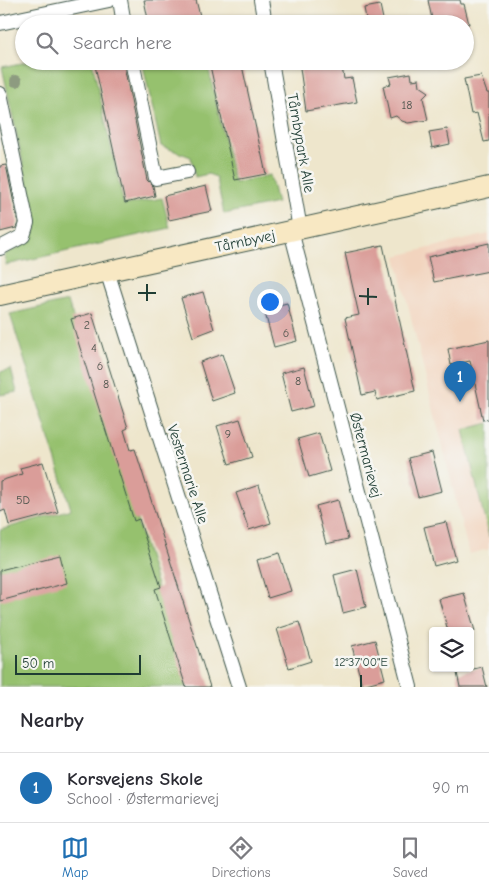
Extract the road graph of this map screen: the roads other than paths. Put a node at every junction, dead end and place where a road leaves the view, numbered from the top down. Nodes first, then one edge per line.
1 (108, 0) edge
2 (120, 0) edge
3 (261, 0) edge
4 (38, 15) edge
5 (122, 15) edge
6 (264, 15) edge
7 (15, 20) edge
8 (0, 23) edge
9 (134, 70) edge
10 (272, 70) edge
11 (0, 94) edge
12 (188, 172) dead end
13 (489, 186) edge
14 (295, 230) junction
15 (0, 248) edge
16 (107, 271) junction
17 (0, 295) edge
18 (239, 687) edge
19 (410, 687) edge

1 - 4 street
2 - 5 street
3 - 6 street
7 - 8 street
9 - 12 street
10 - 14 street, Tårnbypark Alle
11 - 15 street
13 - 14 street, Tårnbyvej
14 - 16 street, Tårnbyvej
14 - 19 street, Østermarievej
16 - 17 street, Tårnbyvej
16 - 18 street, Vestermarie Alle

